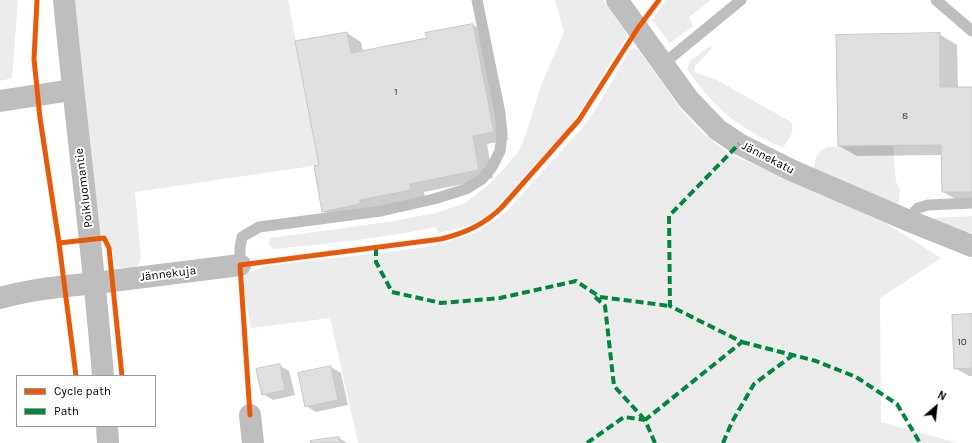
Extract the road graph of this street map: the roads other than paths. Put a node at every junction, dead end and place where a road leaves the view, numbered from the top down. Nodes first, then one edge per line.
1 (64, 0) edge
2 (477, 0) edge
3 (617, 0) edge
4 (741, 0) edge
5 (936, 0) edge
6 (972, 32) edge
7 (663, 64) junction
8 (72, 90) junction
9 (0, 102) edge
10 (972, 203) edge
11 (907, 220) junction
12 (972, 246) edge
13 (240, 265) joint
14 (96, 283) junction
15 (0, 298) edge
16 (103, 375) edge
17 (250, 415) dead end
18 (107, 427) edge
19 (108, 443) edge
20 (254, 443) edge

1 - 8 street, Poikluomantie
2 - 13 lane
3 - 7 street, Jännekatu
4 - 7 lane
5 - 6 lane
7 - 11 street, Jännekatu
8 - 9 street
8 - 14 street, Poikluomantie
10 - 11 lane
11 - 12 street, Jännekatu
13 - 14 street, Jännekuja
14 - 15 street, Jännekuja
14 - 16 street, Poikluomantie
17 - 20 street
18 - 19 street

